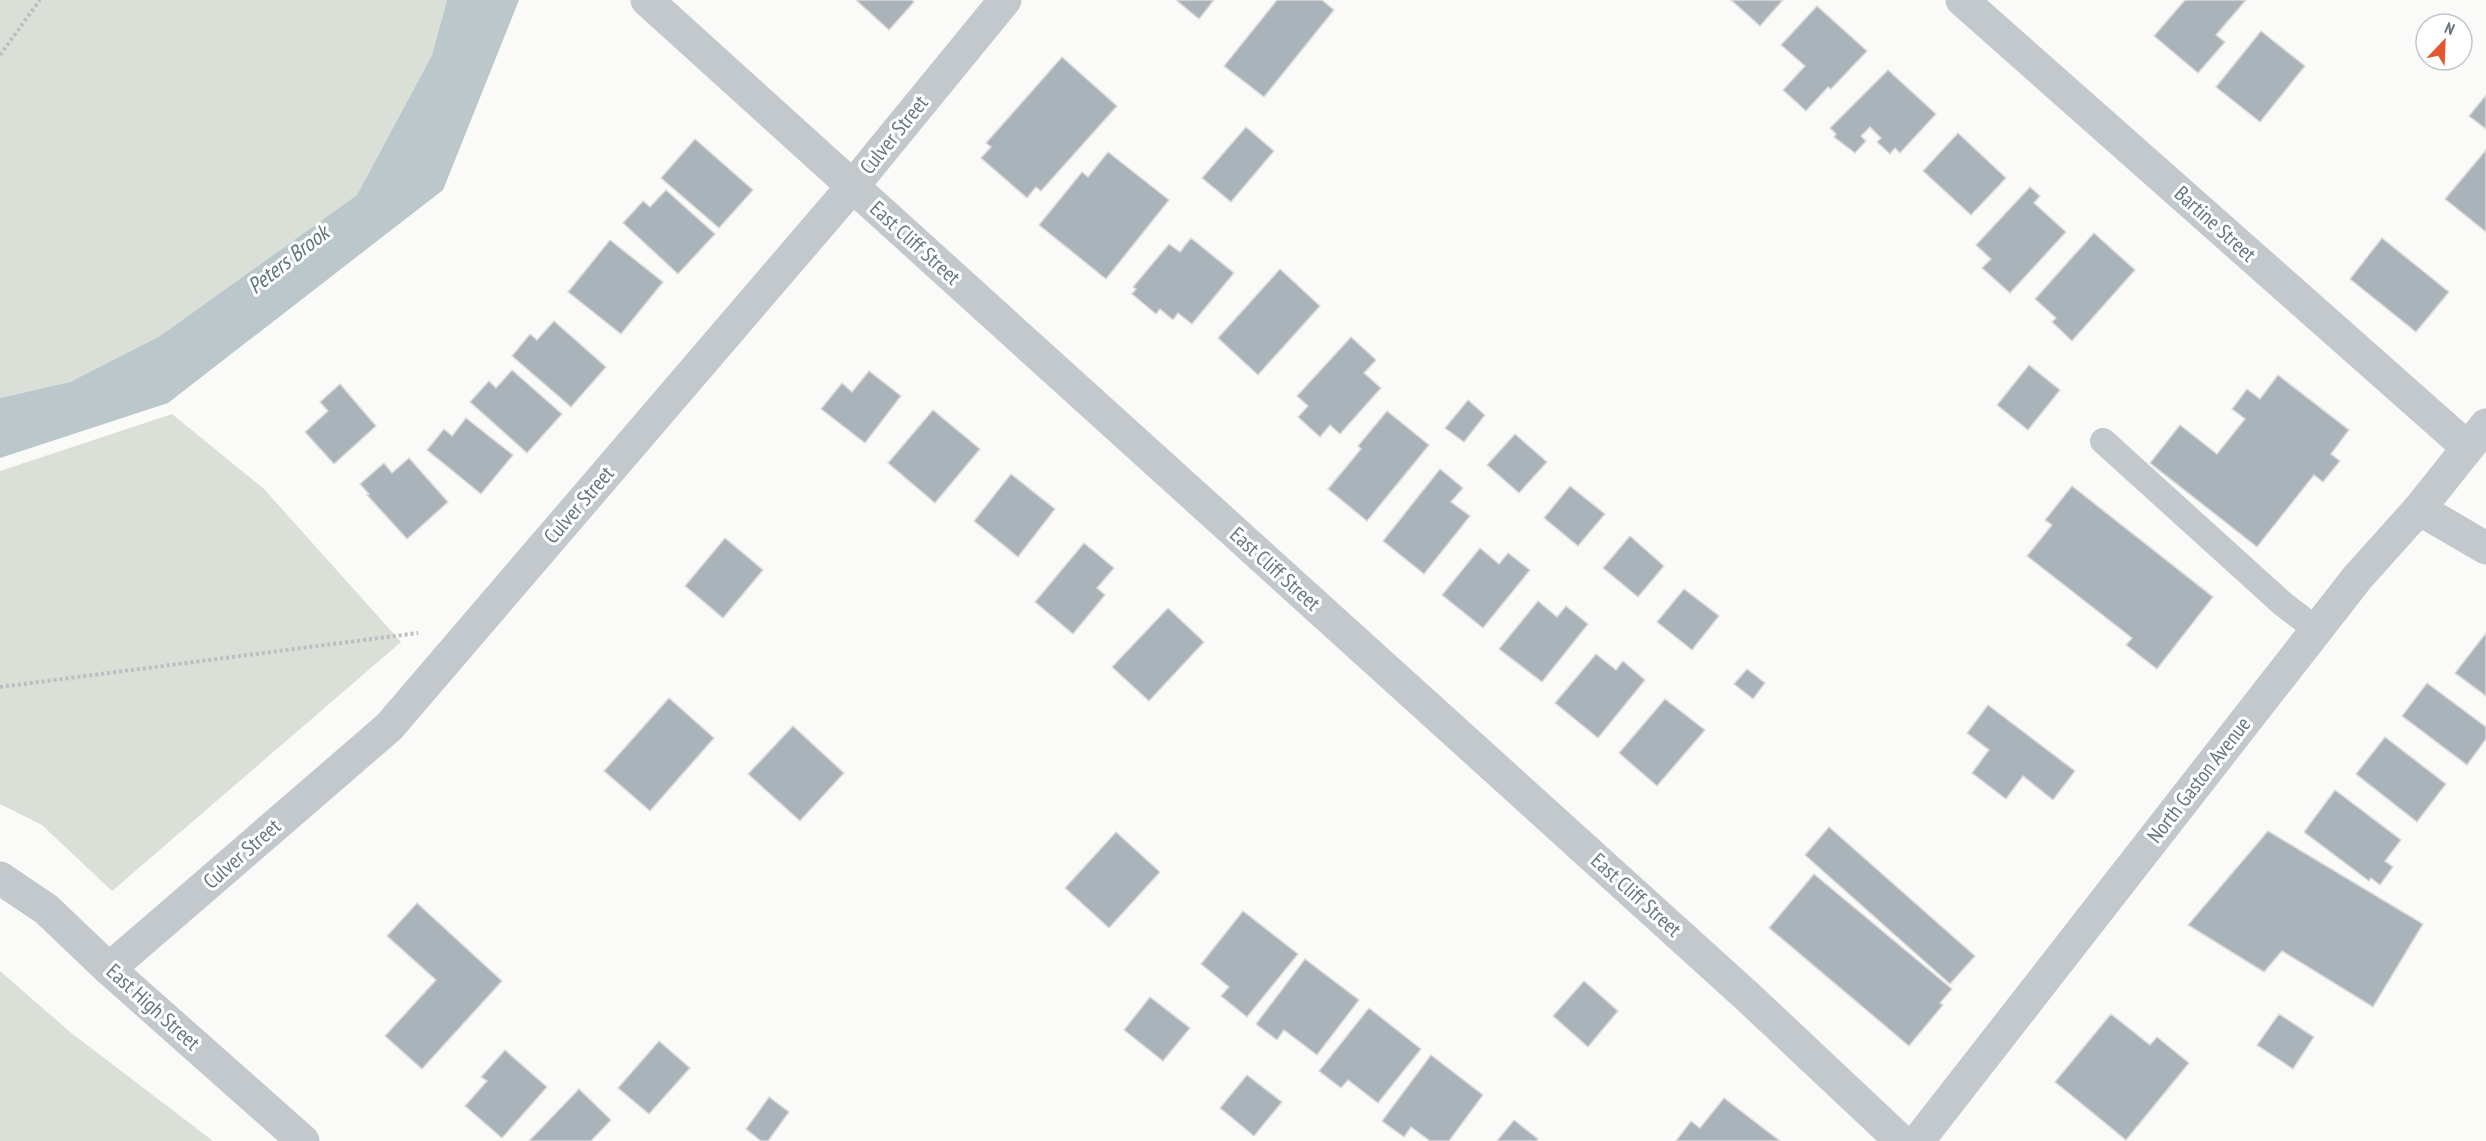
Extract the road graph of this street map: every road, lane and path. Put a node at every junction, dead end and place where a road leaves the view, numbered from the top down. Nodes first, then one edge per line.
1 (40, 0) edge
2 (647, 0) edge
3 (1005, 0) edge
4 (1962, 0) edge
5 (0, 55) edge
6 (852, 187) junction
7 (2477, 436) edge
8 (2103, 441) dead end
9 (2419, 509) junction
10 (2486, 548) edge
11 (2317, 630) junction
12 (425, 633) dead end
13 (0, 687) edge
14 (0, 878) edge
15 (109, 969) junction
16 (303, 1141) edge
17 (1901, 1141) edge
18 (1918, 1141) edge

1 - 5 path
2 - 6 street, East Cliff Street
3 - 6 street, Culver Street
4 - 7 street, Bartine Street
6 - 15 street, Culver Street
6 - 17 street, East Cliff Street
7 - 9 street, North Gaston Avenue
8 - 11 lane
9 - 10 street
9 - 11 street, North Gaston Avenue
11 - 18 street, North Gaston Avenue
12 - 13 path
14 - 15 street, East High Street
15 - 16 street, East High Street

